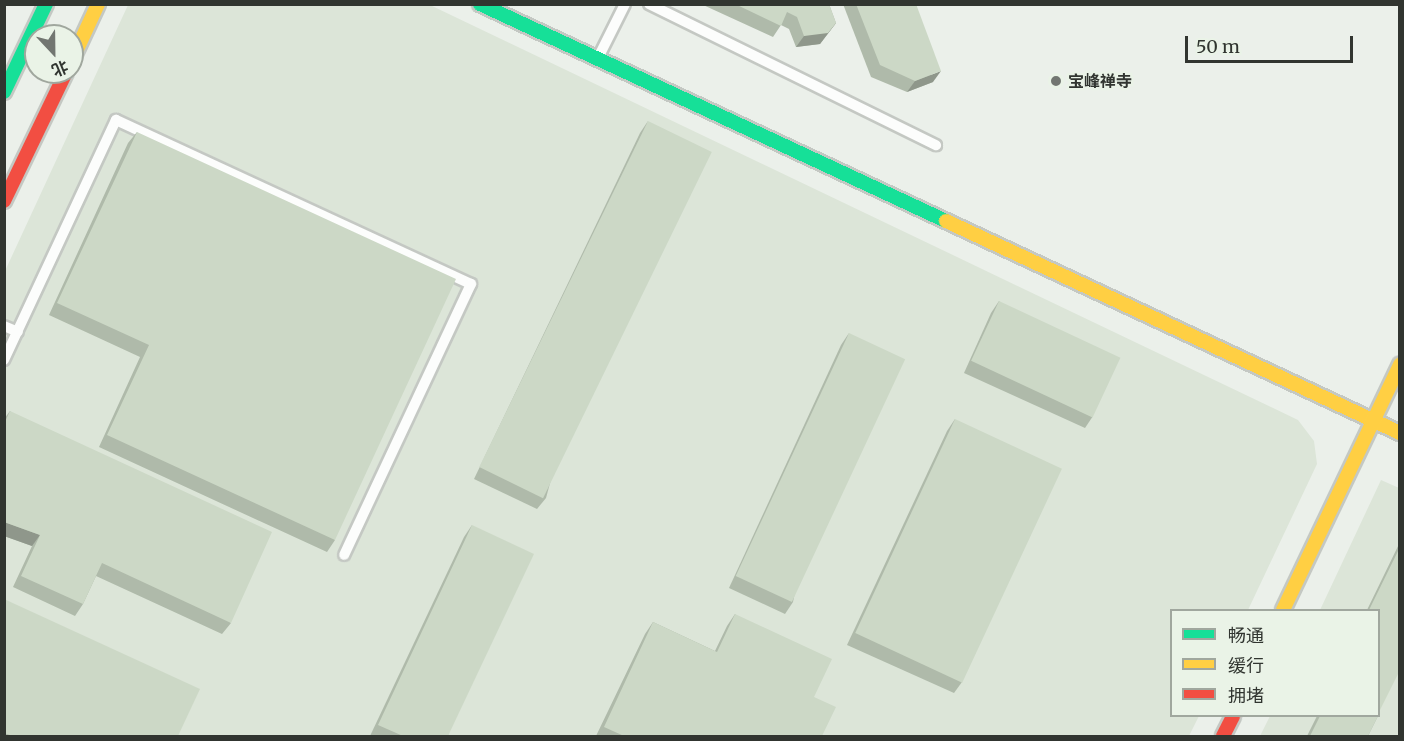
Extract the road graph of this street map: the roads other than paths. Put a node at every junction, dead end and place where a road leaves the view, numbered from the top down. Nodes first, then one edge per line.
1 (46, 4) edge
2 (98, 4) edge
3 (480, 4) edge
4 (625, 4) edge
5 (649, 4) edge
6 (84, 34) edge
7 (597, 60) junction
8 (60, 84) edge
9 (4, 92) edge
10 (936, 145) dead end
11 (4, 201) edge
12 (4, 326) edge
13 (18, 332) junction
14 (4, 360) edge
15 (1400, 365) edge
16 (1373, 420) junction
17 (1400, 433) edge
18 (344, 555) dead end
19 (1283, 609) edge
20 (1232, 717) edge
21 (1223, 736) edge

1 - 9 street
2 - 6 street
3 - 7 street
4 - 7 lane
5 - 10 lane
7 - 16 street
8 - 11 street
12 - 13 lane
13 - 14 lane
13 - 18 lane
15 - 16 street
16 - 17 street
16 - 19 street
20 - 21 street

